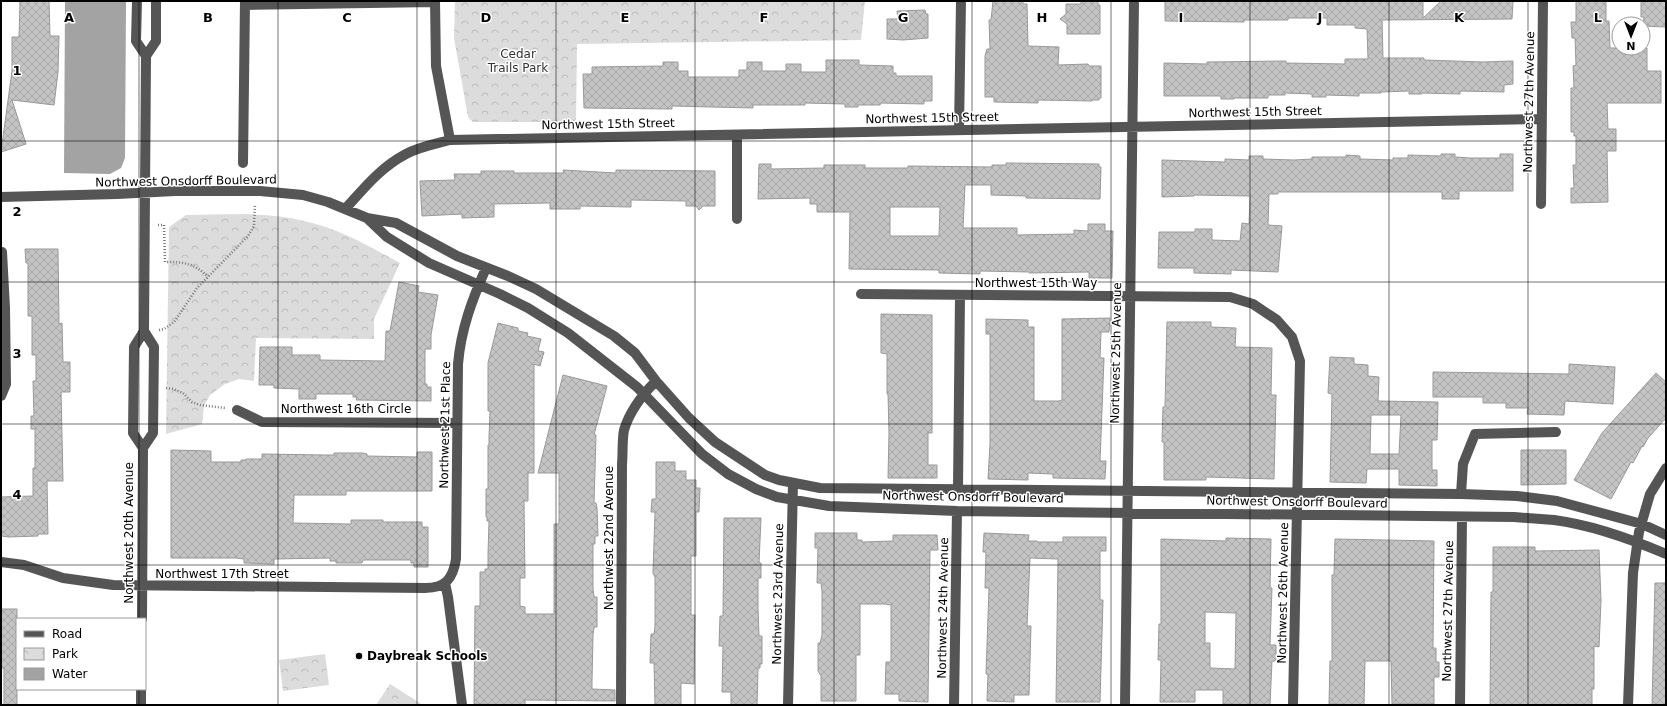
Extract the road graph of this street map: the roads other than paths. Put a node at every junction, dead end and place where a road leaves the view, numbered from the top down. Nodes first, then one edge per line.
1 (137, 1) edge
2 (156, 1) edge
3 (435, 1) edge
4 (961, 1) edge
5 (1134, 1) edge
6 (1543, 1) edge
7 (245, 3) edge
8 (146, 56) junction
9 (1541, 119) junction
10 (1132, 127) junction
11 (959, 130) junction
12 (737, 135) junction
13 (450, 140) junction
14 (243, 163) dead end
15 (144, 193) junction
16 (1, 197) edge
17 (1541, 204) dead end
18 (346, 208) junction
19 (367, 218) junction
20 (737, 219) dead end
21 (2, 252) dead end
22 (486, 268) junction
23 (479, 285) junction
24 (861, 294) dead end
25 (960, 295) junction
26 (1130, 296) junction
27 (3, 316) edge
28 (1277, 320) joint
29 (144, 331) junction
30 (656, 381) junction
31 (644, 393) junction
32 (1, 396) edge
33 (237, 410) road end
34 (457, 423) junction
35 (1556, 432) dead end
36 (143, 448) junction
37 (1666, 468) edge
38 (792, 483) junction
39 (958, 488) junction
40 (1127, 491) junction
41 (1298, 493) junction
42 (1461, 494) junction
43 (793, 501) junction
44 (957, 511) junction
45 (1127, 513) junction
46 (1297, 514) junction
47 (1462, 517) junction
48 (1642, 524) junction
49 (1666, 535) edge
50 (1638, 542) junction
51 (1666, 554) edge
52 (1, 562) edge
53 (445, 583) junction
54 (142, 587) junction
55 (142, 618) edge
56 (141, 690) edge
57 (141, 705) edge
58 (462, 705) edge
59 (621, 705) edge
60 (788, 705) edge
61 (954, 705) edge
62 (1125, 705) edge
63 (1293, 705) edge
64 (1460, 705) edge
65 (1628, 705) edge

1 - 8 street
2 - 8 street
3 - 7 street
3 - 13 street
4 - 11 street
5 - 10 street, Northwest 25th Avenue
6 - 9 street, Northwest 27th Avenue
7 - 14 street
8 - 15 street
9 - 10 street, Northwest 15th Street
9 - 17 street, Northwest 27th Avenue
10 - 11 street, Northwest 15th Street
10 - 26 street, Northwest 25th Avenue
11 - 12 street, Northwest 15th Street
12 - 13 street, Northwest 15th Street
12 - 20 street
13 - 18 street, Northwest 15th Street
15 - 16 street, Northwest Onsdorff Boulevard
15 - 18 street, Northwest Onsdorff Boulevard
15 - 29 street
18 - 19 street, Northwest Onsdorff Boulevard
19 - 22 street, Northwest Onsdorff Boulevard
19 - 23 street, Northwest Onsdorff Boulevard
21 - 27 street
22 - 23 street, Northwest 21st Place
22 - 30 street, Northwest Onsdorff Boulevard
23 - 31 street, Northwest Onsdorff Boulevard
23 - 34 street, Northwest 21st Place
24 - 25 street, Northwest 15th Way
25 - 26 street, Northwest 15th Way
25 - 39 street
26 - 28 street, Northwest 15th Way
26 - 40 street, Northwest 25th Avenue
27 - 32 street
28 - 41 street, Northwest 26th Avenue
29 - 36 street, Northwest 20th Avenue
29 - 36 street, Northwest 20th Avenue
30 - 31 street, Northwest 22nd Avenue
30 - 38 street, Northwest Onsdorff Boulevard
31 - 43 street, Northwest Onsdorff Boulevard
31 - 59 street, Northwest 22nd Avenue
33 - 34 street, Northwest 16th Circle
34 - 53 street, Northwest 21st Place
35 - 42 street
36 - 54 street, Northwest 20th Avenue
37 - 48 street
38 - 39 street, Northwest Onsdorff Boulevard
38 - 43 street, Northwest 23rd Avenue
39 - 40 street, Northwest Onsdorff Boulevard
40 - 41 street, Northwest Onsdorff Boulevard
40 - 45 street, Northwest 25th Avenue
41 - 42 street, Northwest Onsdorff Boulevard
41 - 46 street, Northwest 26th Avenue
42 - 48 street, Northwest Onsdorff Boulevard
43 - 44 street, Northwest Onsdorff Boulevard
43 - 60 street, Northwest 23rd Avenue
44 - 45 street, Northwest Onsdorff Boulevard
44 - 61 street, Northwest 24th Avenue
45 - 46 street, Northwest Onsdorff Boulevard
45 - 62 street, Northwest 25th Avenue
46 - 47 street, Northwest Onsdorff Boulevard
46 - 63 street, Northwest 26th Avenue
47 - 50 street, Northwest Onsdorff Boulevard
47 - 64 street, Northwest 27th Avenue
48 - 49 street, Northwest Onsdorff Boulevard
48 - 50 street
50 - 51 street, Northwest Onsdorff Boulevard
50 - 65 street
52 - 54 street, Northwest 17th Street
53 - 54 street, Northwest 17th Street
53 - 58 street
54 - 55 street, Northwest 20th Avenue
56 - 57 street

